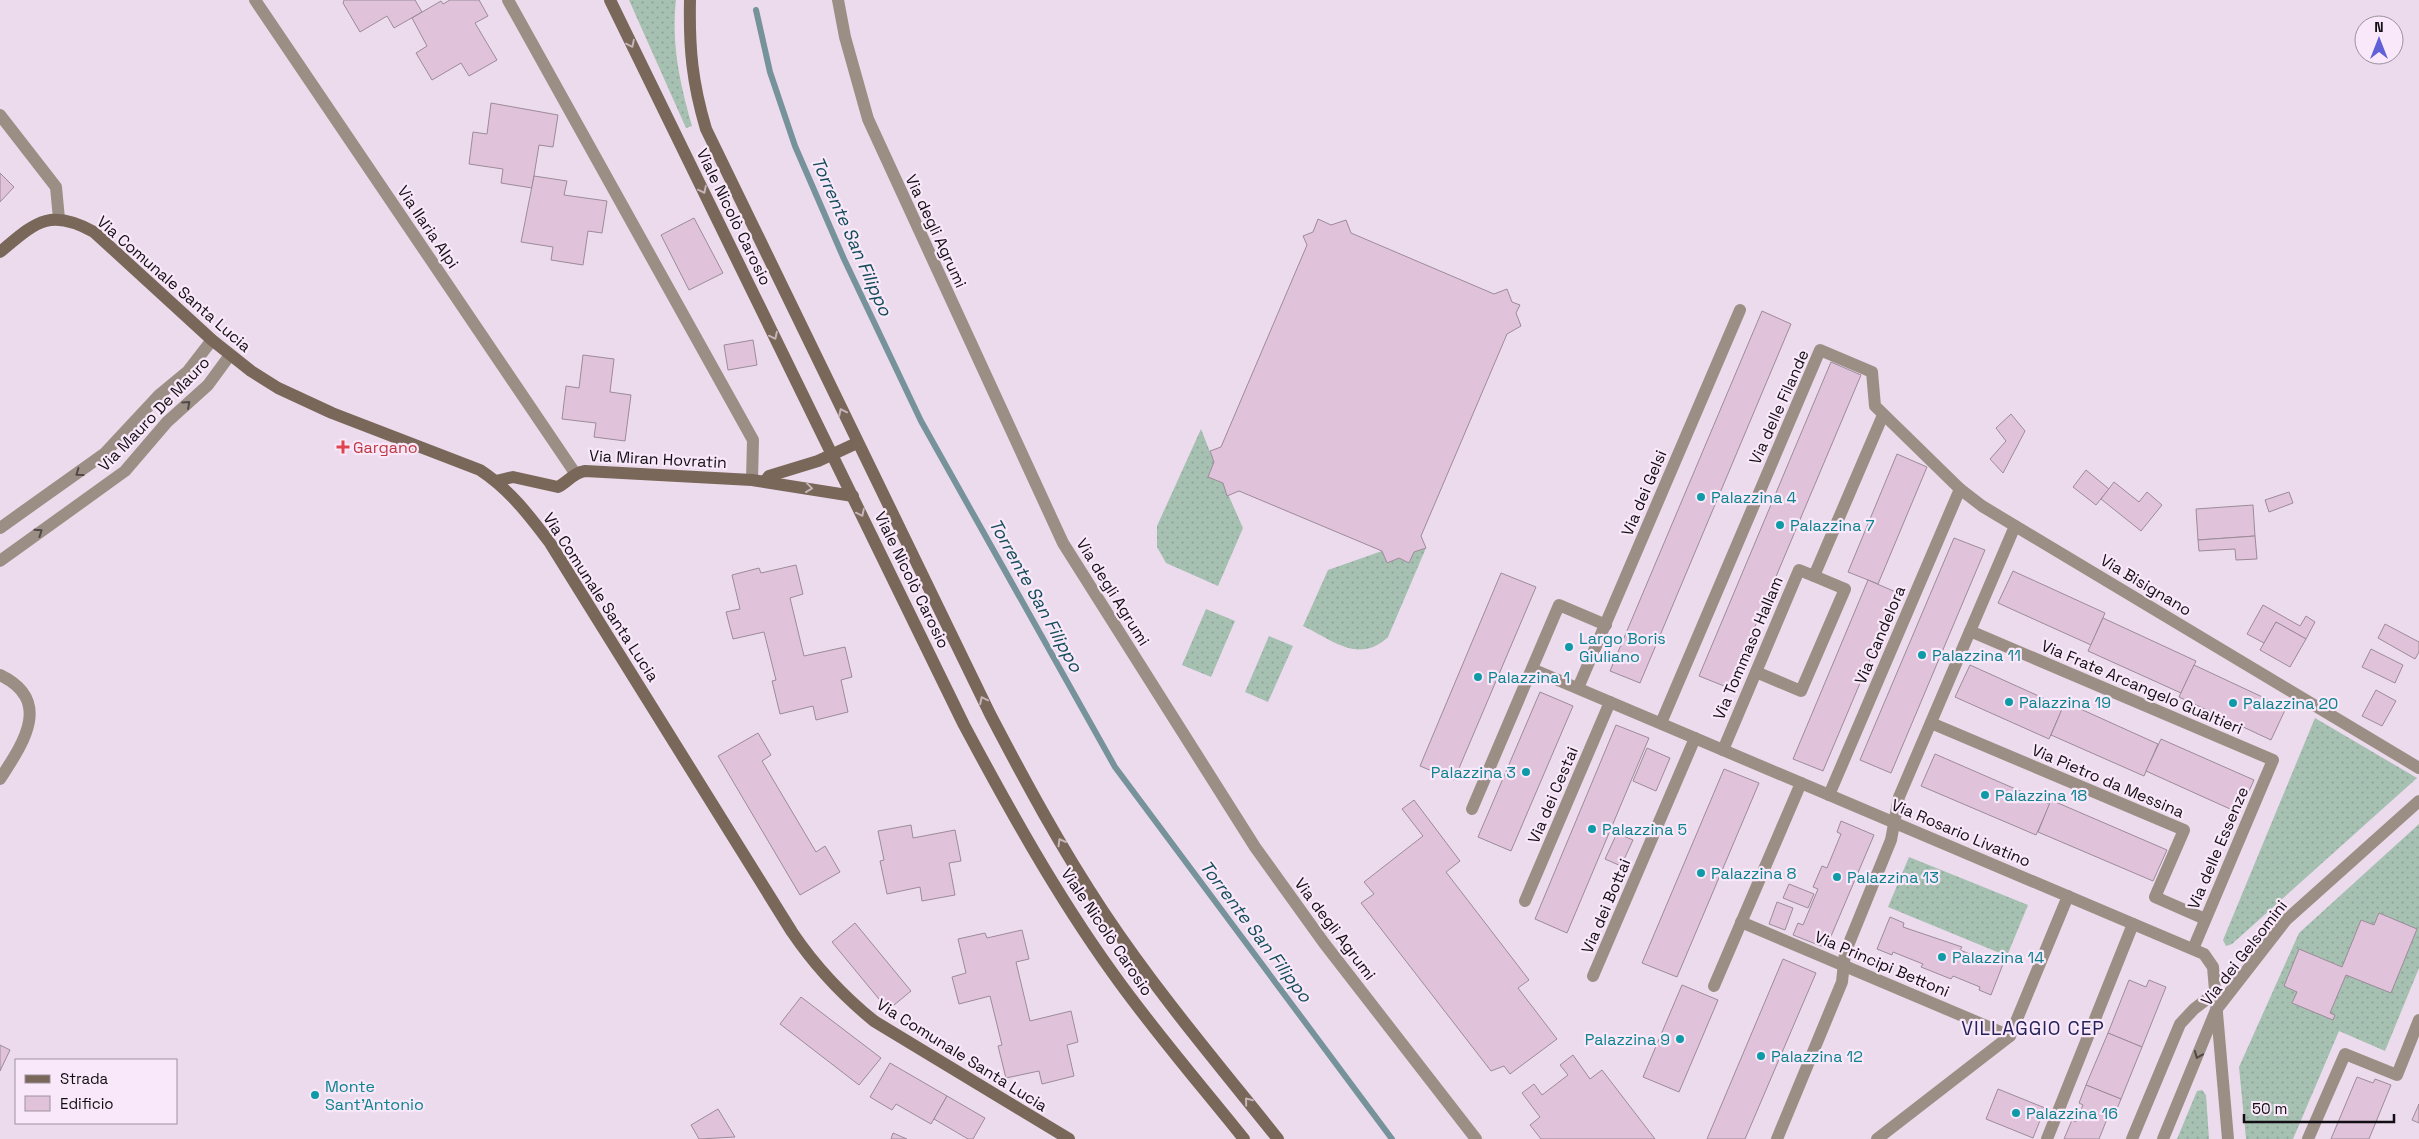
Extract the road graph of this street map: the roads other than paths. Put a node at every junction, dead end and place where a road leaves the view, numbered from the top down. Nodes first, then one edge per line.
1 (255, 0) edge
2 (508, 0) edge
3 (610, 0) edge
4 (690, 0) edge
5 (838, 0) edge
6 (0, 116) edge
7 (59, 219) junction
8 (0, 252) edge
9 (1740, 310) dead end
10 (212, 340) junction
11 (230, 355) junction
12 (1879, 410) junction
13 (857, 443) junction
14 (833, 454) junction
15 (575, 473) junction
16 (759, 480) junction
17 (496, 481) junction
18 (1960, 488) junction
19 (853, 496) junction
20 (2015, 526) junction
21 (0, 528) edge
22 (0, 561) edge
23 (1814, 576) junction
24 (1606, 625) junction
25 (1970, 631) junction
26 (1532, 669) junction
27 (1756, 672) junction
28 (0, 675) edge
29 (1578, 688) junction
30 (1610, 702) junction
31 (1660, 723) junction
32 (1931, 723) junction
33 (1695, 738) junction
34 (1723, 750) junction
35 (2273, 760) joint
36 (2419, 768) edge
37 (0, 779) edge
38 (1801, 783) junction
39 (1829, 795) junction
40 (2419, 801) edge
41 (1472, 809) dead end
42 (1894, 822) junction
43 (2068, 896) junction
44 (1525, 901) dead end
45 (2206, 919) junction
46 (1741, 922) junction
47 (2133, 924) junction
48 (2192, 949) junction
49 (1844, 965) junction
50 (1593, 976) dead end
51 (1714, 986) dead end
52 (2215, 993) junction
53 (2216, 1010) junction
54 (2419, 1020) edge
55 (2010, 1036) junction
56 (1068, 1139) edge
57 (1244, 1139) edge
58 (1278, 1139) edge
59 (1476, 1139) edge
60 (1777, 1139) edge
61 (1877, 1139) edge
62 (2047, 1139) edge
63 (2132, 1139) edge
64 (2163, 1139) edge
65 (2228, 1139) edge
66 (2308, 1139) edge

1 - 15 street, Via Ilaria Alpi
2 - 16 street
3 -> 14 main road, Viale Nicolò Carosio
13 -> 4 main road, Viale Nicolò Carosio
5 - 59 street, Via degli Agrumi
6 - 7 street
7 - 8 main road
7 - 10 main road, Via Comunale Santa Lucia
9 - 24 street, Via dei Gelsi
10 - 11 main road, Via Comunale Santa Lucia
10 -> 21 street, Via Mauro De Mauro
11 - 17 main road, Via Comunale Santa Lucia
22 -> 11 street, Via Mauro De Mauro
12 - 18 street, Via Bisignano
12 - 23 street
12 - 31 street, Via delle Filande
13 - 14 main road
58 -> 13 main road, Viale Nicolò Carosio
14 - 16 main road
14 - 19 main road, Viale Nicolò Carosio
15 - 16 main road, Via Miran Hovratin
15 - 17 main road, Via Miran Hovratin
16 -> 19 main road, Via Miran Hovratin
17 - 56 main road, Via Comunale Santa Lucia
18 - 20 street, Via Bisignano
18 - 39 street, Via Candelora
19 -> 57 main road, Viale Nicolò Carosio
20 - 25 street
20 - 36 street, Via Bisignano
23 - 27 street, Via Tommaso Hallam
23 - 27 street
24 - 26 street
24 - 29 street, Via dei Gelsi
25 - 32 street
25 - 35 street, Via Frate Arcangelo Gualtieri
26 - 29 street, Via Rosario Livatino
26 - 41 street
27 - 34 street, Via Tommaso Hallam
28 - 37 street
29 - 30 street, Via Rosario Livatino
30 - 31 street, Via Rosario Livatino
30 - 44 street, Via dei Cestai
31 - 33 street, Via Rosario Livatino
32 - 42 street
32 - 45 street, Via Pietro da Messina
33 - 34 street, Via Rosario Livatino
33 - 50 street, Via dei Bottai
34 - 38 street, Via Rosario Livatino
35 - 45 street, Via delle Essenze
38 - 39 street, Via Rosario Livatino
38 - 46 street
39 - 42 street, Via Rosario Livatino
40 - 53 street, Via dei Gelsomini
42 - 43 street, Via Rosario Livatino
42 - 49 street
43 - 47 street, Via Rosario Livatino
43 - 55 street
45 - 48 street, Via delle Essenze
46 - 49 street, Via Principi Bettoni
46 - 51 street
47 - 48 street, Via Rosario Livatino
47 - 62 street
48 - 52 street, Via Rosario Livatino
49 - 55 street, Via Principi Bettoni
49 - 60 street
52 - 53 street, Via Rosario Livatino
52 - 63 street, Via dei Gelsomini
53 -> 64 street, Via dei Gelsomini
53 - 65 street, Via Rosario Livatino
54 - 66 street
55 - 61 street

